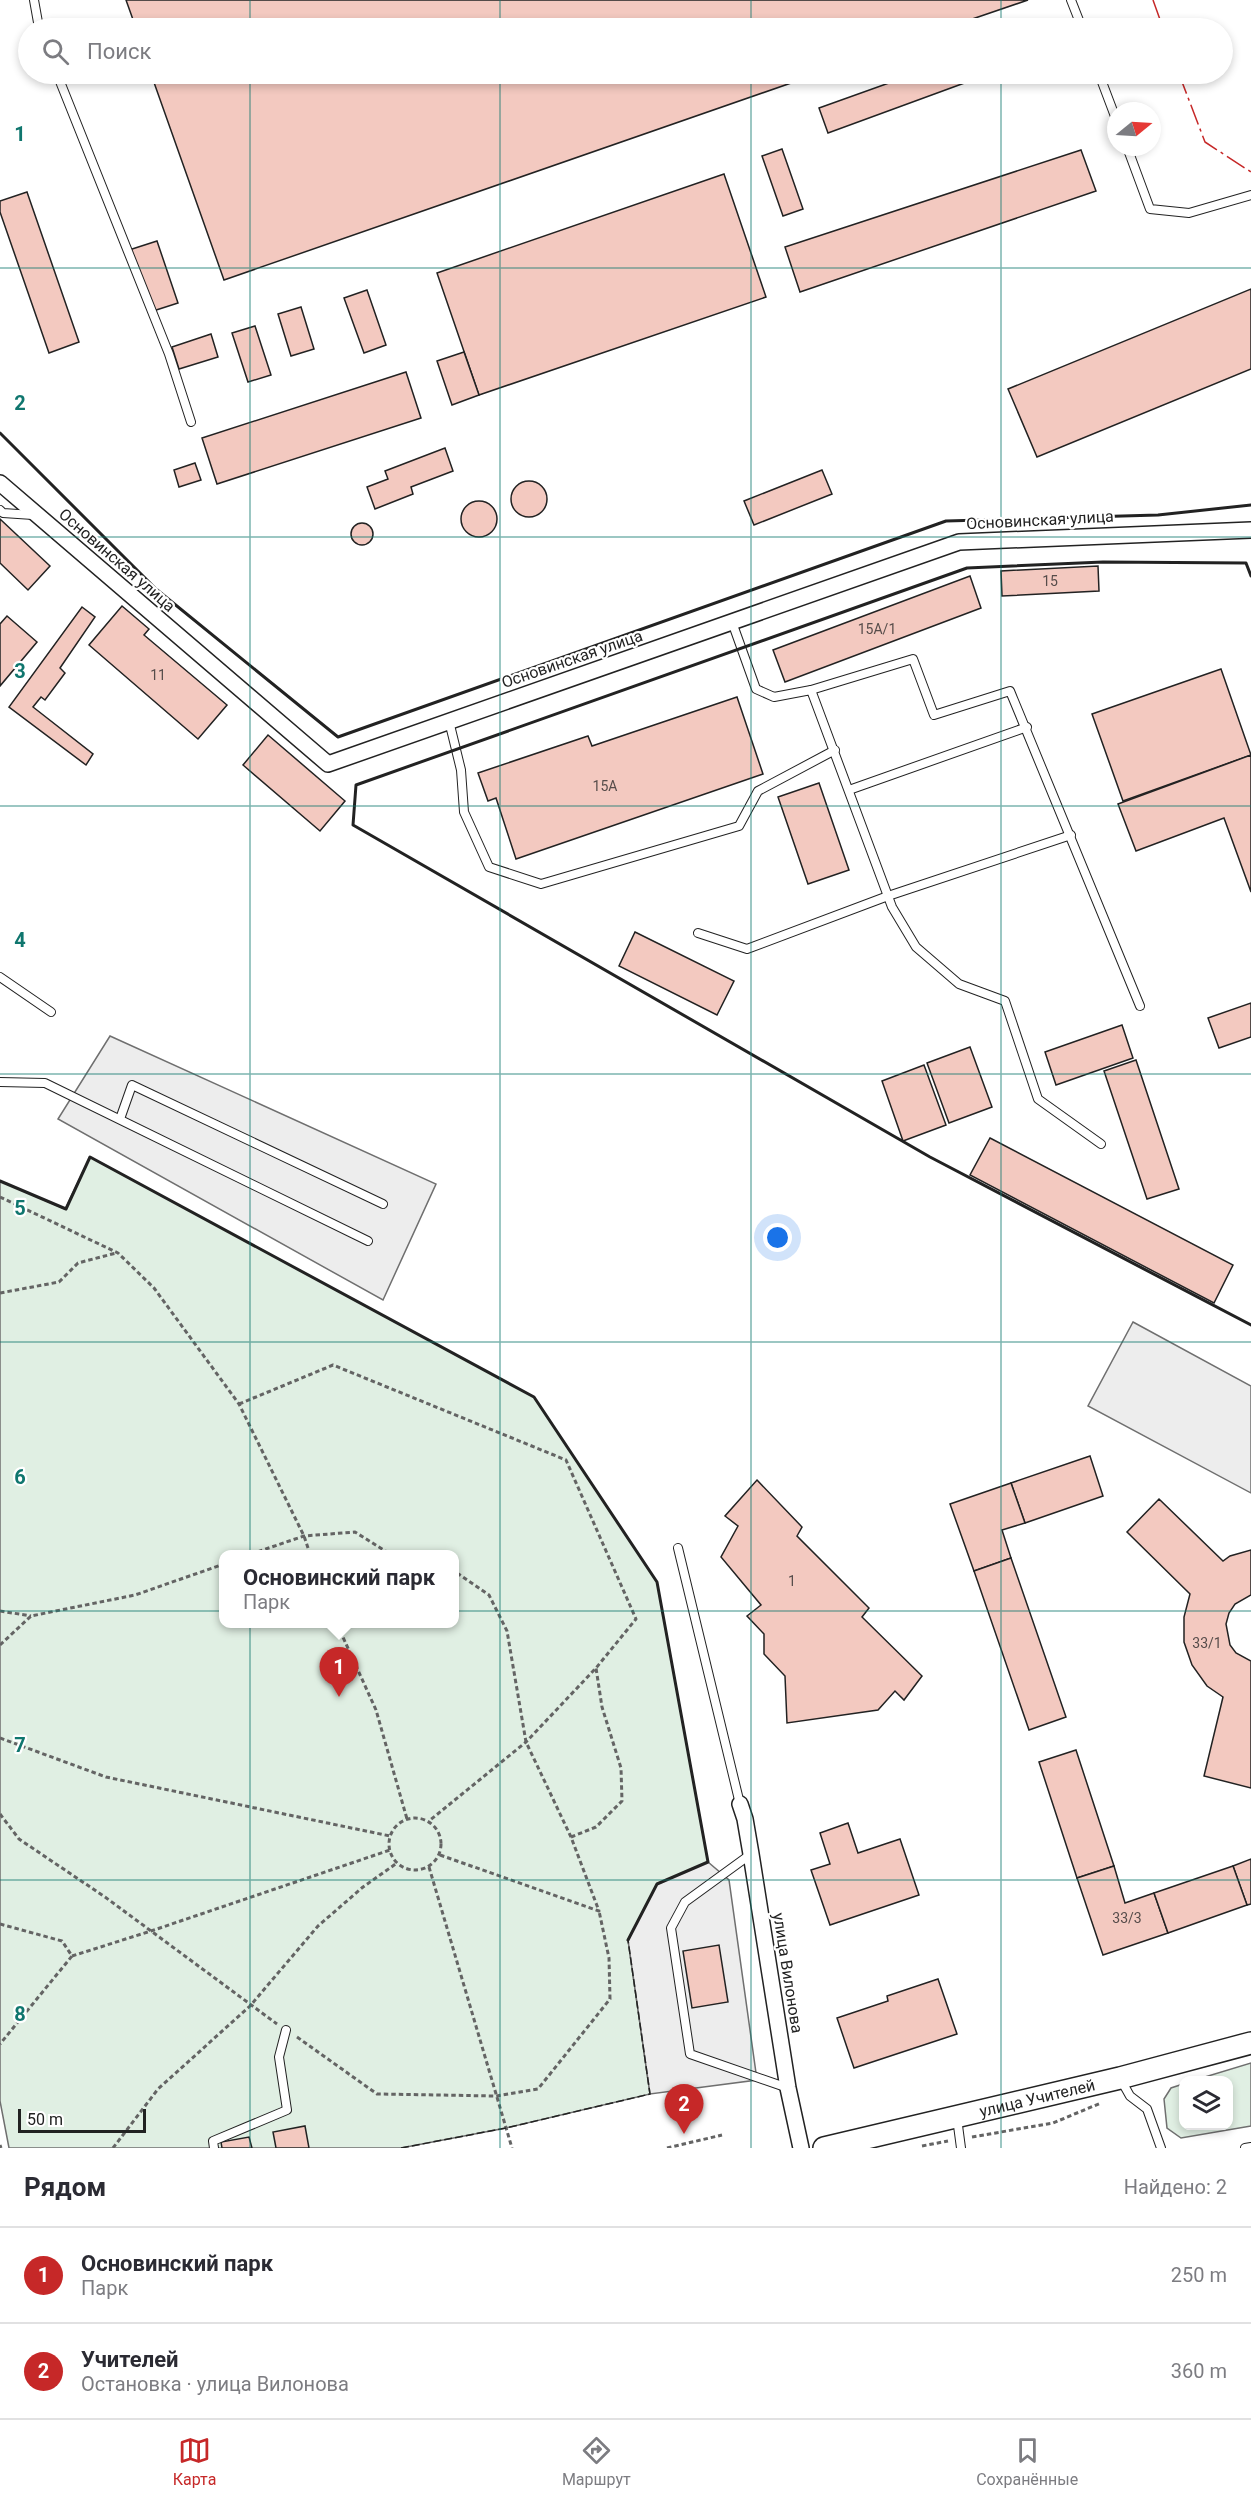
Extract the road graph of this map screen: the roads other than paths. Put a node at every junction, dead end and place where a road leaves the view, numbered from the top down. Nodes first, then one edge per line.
1 (33, 0) edge
2 (1071, 0) edge
3 (37, 18) edge
4 (1078, 18) edge
5 (61, 84) edge
6 (1103, 84) edge
7 (1110, 102) edge
8 (1130, 156) edge
9 (1251, 195) edge
10 (191, 422) dead end
11 (0, 483) edge
12 (0, 510) edge
13 (38, 516) junction
14 (1251, 530) edge
15 (732, 622) junction
16 (811, 690) junction
17 (449, 721) junction
18 (1027, 727) junction
19 (835, 750) junction
20 (849, 790) junction
21 (1071, 835) junction
22 (888, 896) junction
23 (698, 933) dead end
24 (0, 977) edge
25 (1140, 1006) dead end
26 (51, 1012) dead end
27 (0, 1082) edge
28 (120, 1119) junction
29 (1101, 1144) dead end
30 (383, 1204) dead end
31 (368, 1241) dead end
32 (678, 1548) dead end
33 (740, 1804) joint
34 (751, 1854) junction
35 (286, 2030) road end
36 (1251, 2043) edge
37 (1125, 2087) junction
38 (788, 2088) junction
39 (957, 2117) junction
40 (1251, 2147) edge
41 (214, 2148) edge
42 (801, 2148) edge
43 (824, 2148) edge
44 (961, 2148) edge
45 (1161, 2148) edge
46 (1245, 2148) edge

1 - 3 lane
2 - 4 lane
5 - 10 lane
6 - 7 lane
8 - 9 lane
11 - 13 street, Основинская улица
12 - 13 lane
13 - 17 street, Основинская улица
14 - 15 street, Основинская улица
15 - 16 lane
15 - 17 street, Основинская улица
16 - 18 lane
16 - 19 lane
17 - 19 lane
18 - 20 lane
18 - 21 lane
19 - 20 lane
20 - 22 lane
21 - 22 lane
21 - 25 lane
22 - 23 lane
22 - 29 lane
24 - 26 lane
27 - 28 lane
28 - 30 lane
28 - 31 lane
32 - 33 lane
33 - 34 street, улица Вилонова
34 - 38 street, улица Вилонова
34 - 38 lane
35 - 41 lane
36 - 37 main road, улица Учителей
37 - 39 main road, улица Учителей
37 - 45 lane
38 - 42 street, улица Вилонова
39 - 43 main road, улица Учителей
39 - 44 lane
40 - 46 lane

